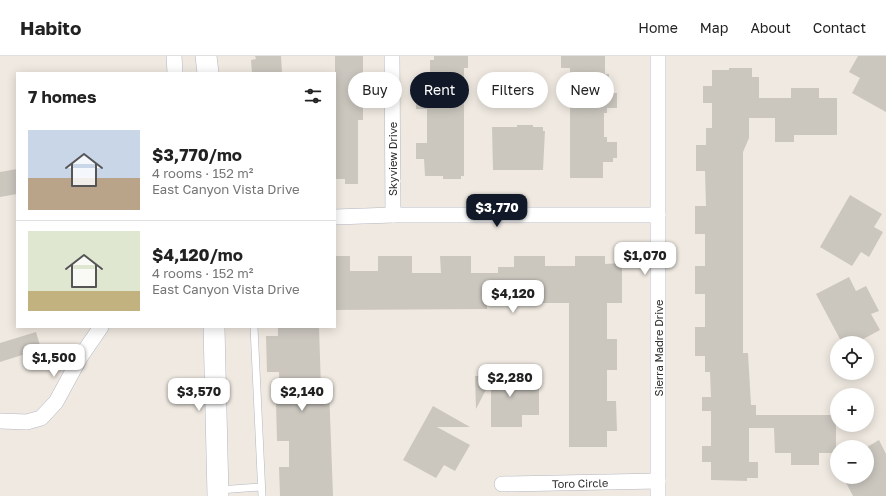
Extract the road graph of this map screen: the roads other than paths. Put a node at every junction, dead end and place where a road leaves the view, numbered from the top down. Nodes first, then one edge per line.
1 (174, 56) edge
2 (206, 56) edge
3 (392, 56) edge
4 (658, 56) edge
5 (175, 72) edge
6 (208, 72) edge
7 (393, 215) junction
8 (658, 215) junction
9 (336, 216) edge
10 (100, 328) edge
11 (214, 328) edge
12 (254, 328) edge
13 (0, 421) edge
14 (502, 484) dead end
15 (261, 488) junction
16 (658, 489) edge
17 (218, 493) edge
18 (262, 496) edge

1 - 5 street
2 - 6 street
3 - 7 street, Skyview Drive
4 - 8 street, Sierra Madre Drive
7 - 8 street
7 - 9 street
8 - 16 street, Sierra Madre Drive
10 - 13 street
11 - 17 street
12 - 15 lane
14 - 16 street, Toro Circle
15 - 17 lane
15 - 18 lane

